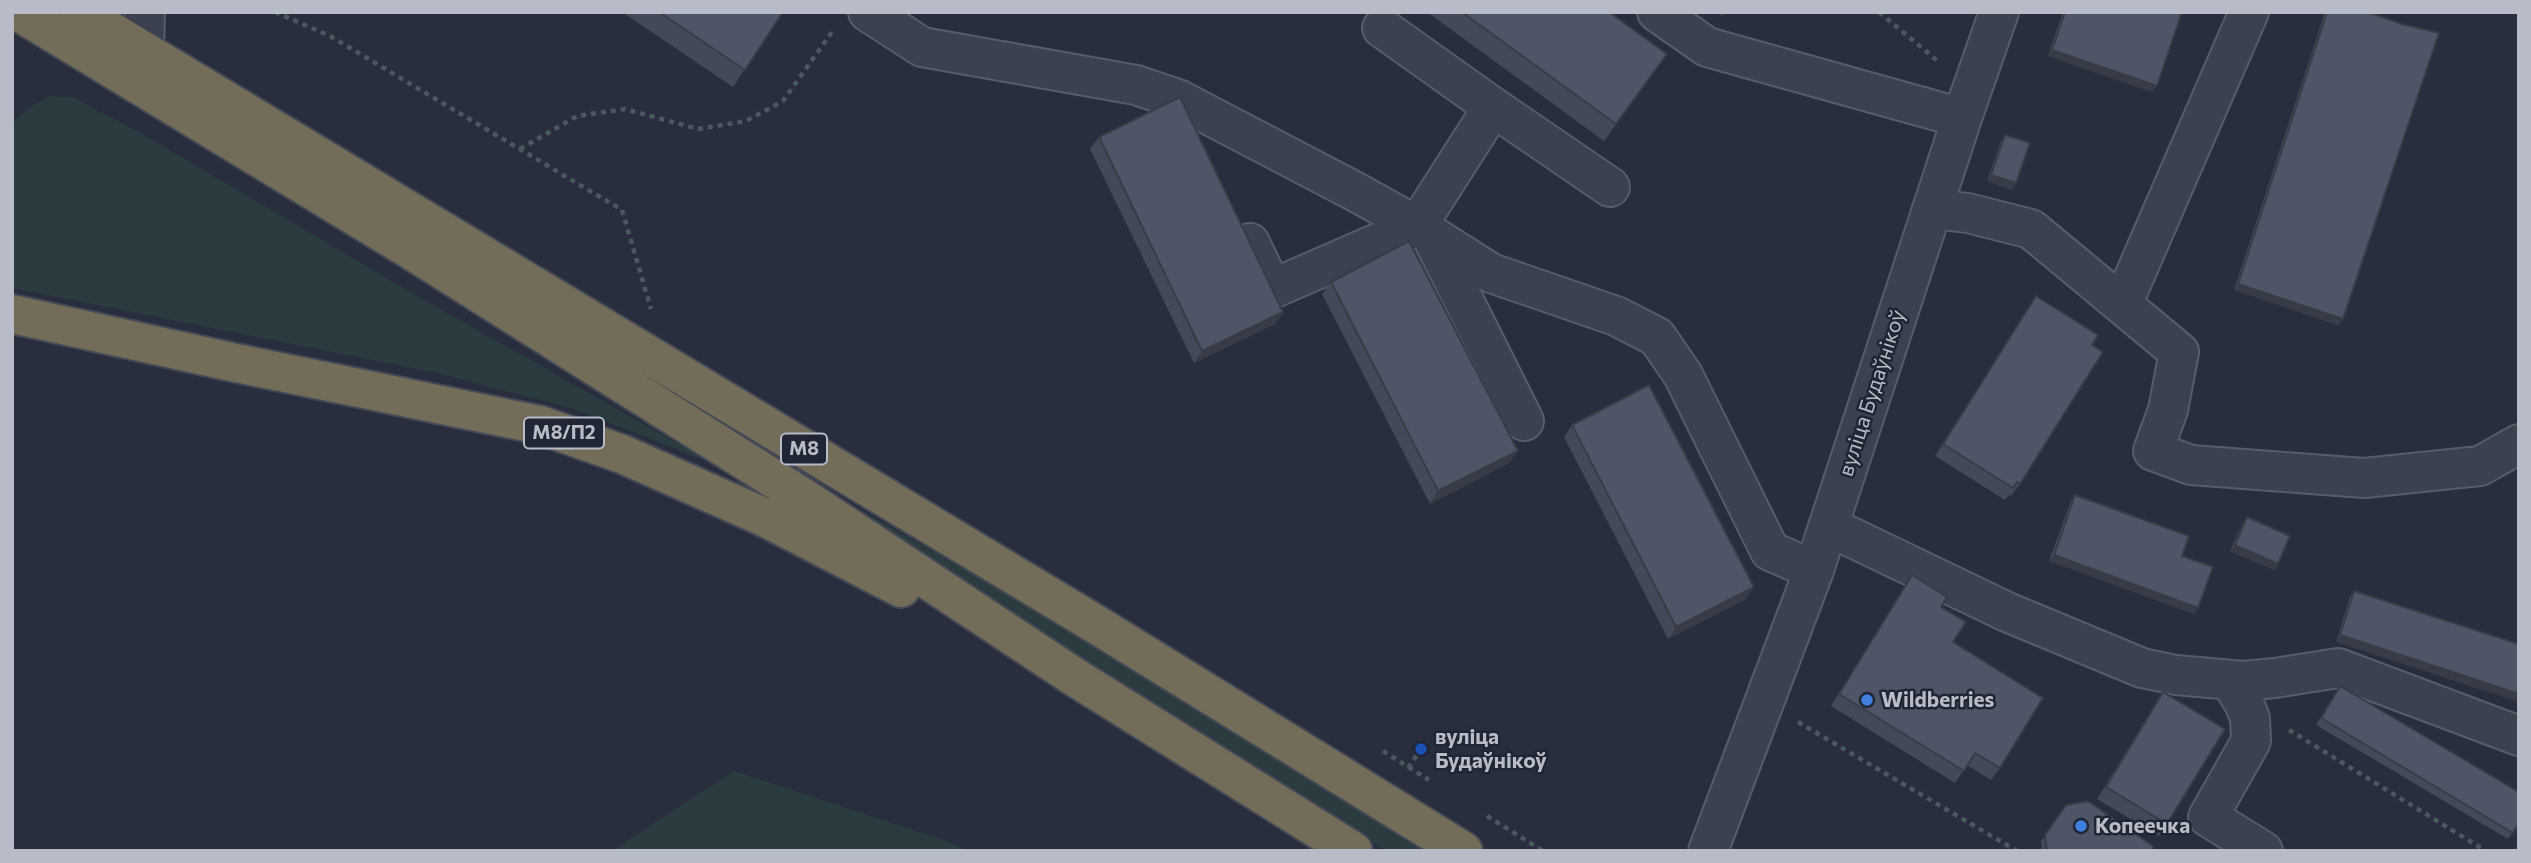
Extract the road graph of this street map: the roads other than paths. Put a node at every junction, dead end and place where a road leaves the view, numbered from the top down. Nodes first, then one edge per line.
1 (79, 12) edge
2 (145, 12) edge
3 (1657, 12) edge
4 (2000, 12) edge
5 (2249, 12) edge
6 (853, 18) edge
7 (20, 21) edge
8 (1382, 28) dead end
9 (144, 50) junction
10 (1180, 100) junction
11 (1493, 107) junction
12 (1954, 115) junction
13 (1205, 150) edge
14 (1609, 187) dead end
15 (1932, 209) junction
16 (1235, 213) edge
17 (1424, 231) junction
18 (2122, 305) junction
19 (12, 314) edge
20 (1524, 421) dead end
21 (2519, 444) edge
22 (1828, 526) junction
23 (1814, 570) junction
24 (1073, 676) junction
25 (2237, 691) junction
26 (2519, 736) edge
27 (1353, 851) edge
28 (1463, 851) edge
29 (1708, 851) edge
30 (2263, 851) edge

1 - 9 highway, М8
2 - 9 street
3 - 12 street
4 - 12 street, вуліца Будаўнікоў
5 - 18 street
6 - 10 street
7 - 24 highway, М8
8 - 11 street
9 - 28 highway, М8
10 - 13 street
10 - 17 street
11 - 14 street
11 - 17 street
12 - 15 street, вуліца Будаўнікоў
15 - 18 street
15 - 22 street, вуліца Будаўнікоў
16 - 17 street
17 - 20 street
17 - 23 street
18 - 21 street
19 - 24 highway, М8/П2
22 - 23 street, вуліца Будаўнікоў
22 - 25 street
23 - 29 street, вуліца Будаўнікоў
24 - 27 highway, М8
25 - 26 street
25 - 30 street

